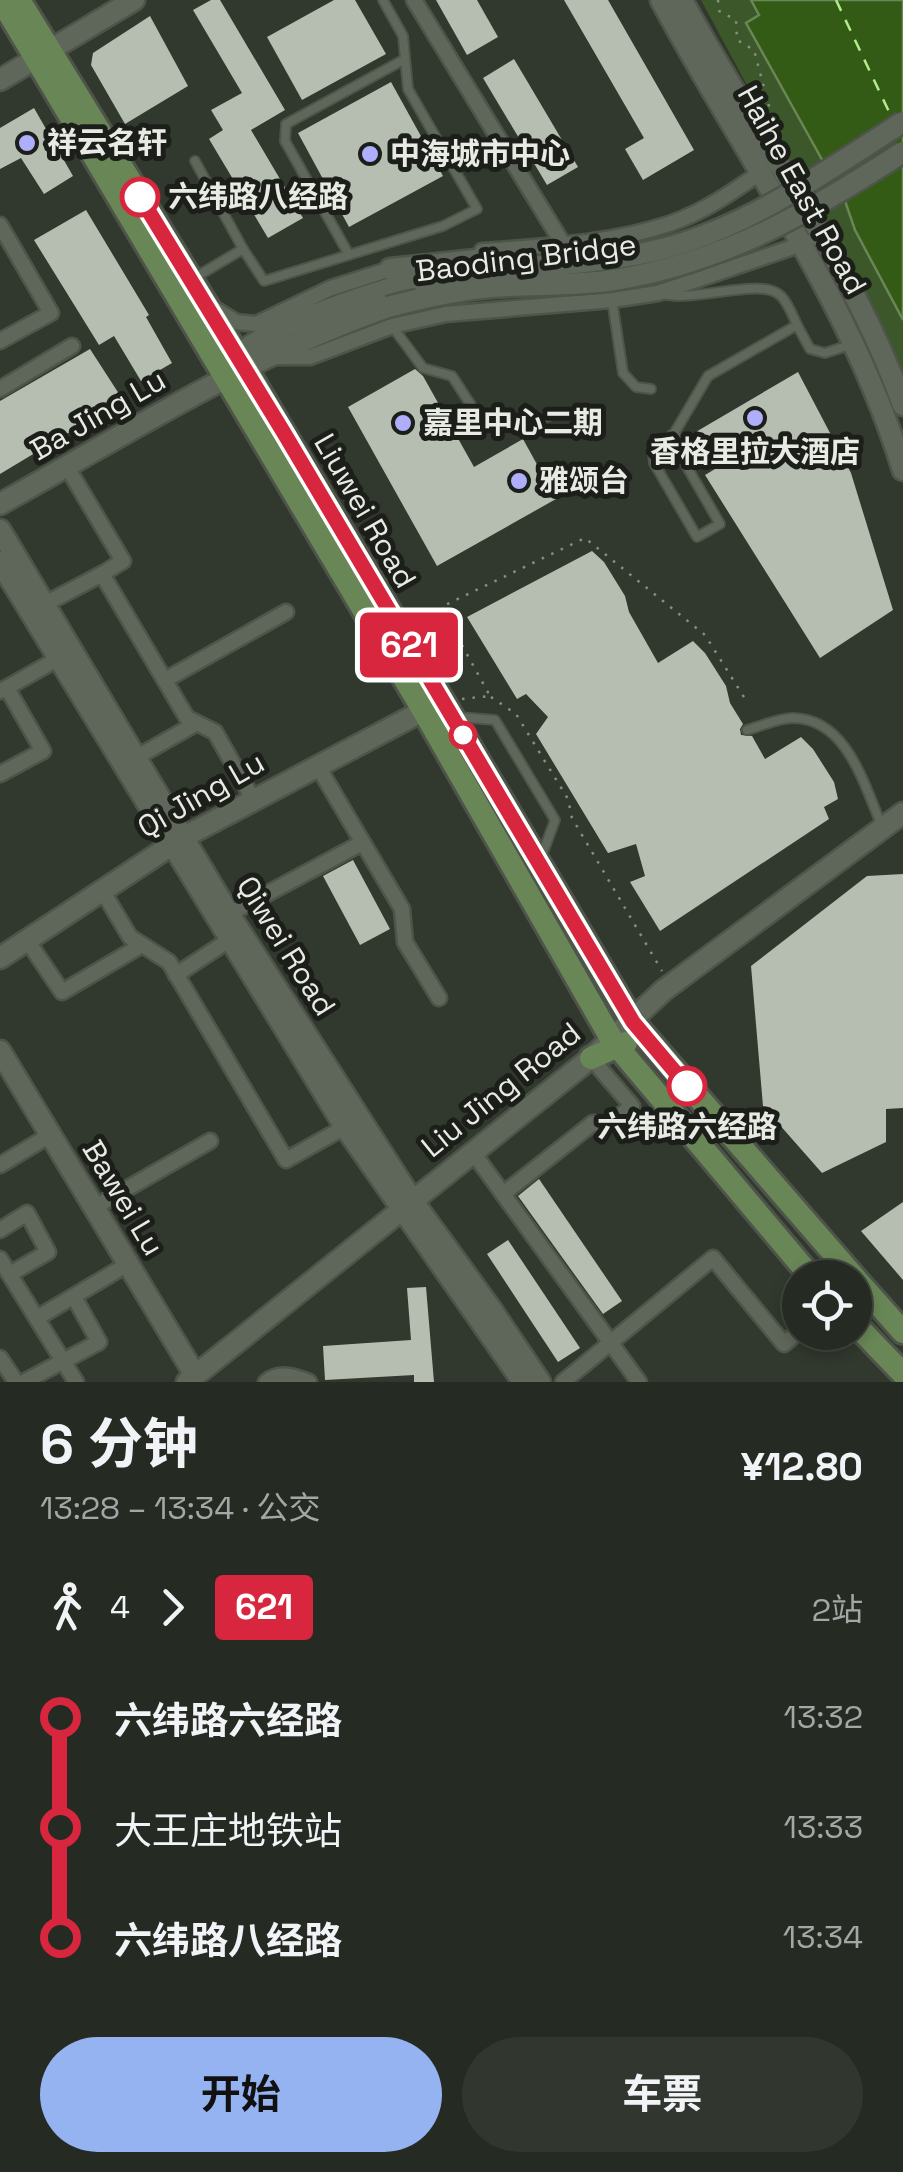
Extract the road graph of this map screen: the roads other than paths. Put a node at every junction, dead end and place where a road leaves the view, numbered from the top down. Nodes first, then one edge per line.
1 (0, 0) edge
2 (19, 0) edge
3 (134, 0) edge
4 (383, 0) edge
5 (414, 0) edge
6 (661, 0) edge
7 (682, 0) edge
8 (42, 54) junction
9 (405, 59) junction
10 (0, 80) edge
11 (903, 122) edge
12 (903, 152) edge
13 (195, 161) dead end
14 (769, 166) junction
15 (0, 224) edge
16 (821, 235) junction
17 (563, 244) junction
18 (800, 246) junction
19 (243, 249) junction
20 (348, 254) junction
21 (390, 268) junction
22 (418, 274) junction
23 (195, 290) junction
24 (658, 293) junction
25 (612, 300) junction
26 (390, 317) junction
27 (214, 320) junction
28 (798, 325) junction
29 (0, 341) edge
30 (853, 344) junction
31 (72, 346) dead end
32 (270, 346) junction
33 (236, 367) junction
34 (0, 389) edge
35 (651, 389) dead end
36 (903, 405) edge
37 (549, 416) dead end
38 (675, 432) junction
39 (67, 467) junction
40 (903, 470) edge
41 (0, 504) edge
42 (0, 530) edge
43 (0, 562) edge
44 (102, 574) junction
45 (45, 604) junction
46 (286, 612) dead end
47 (61, 658) junction
48 (165, 680) junction
49 (4, 690) edge
50 (439, 709) junction
51 (197, 723) junction
52 (748, 730) dead end
53 (137, 757) junction
54 (317, 765) junction
55 (0, 774) edge
56 (253, 798) junction
57 (903, 813) edge
58 (882, 826) junction
59 (177, 841) junction
60 (362, 843) junction
61 (540, 862) junction
62 (102, 890) junction
63 (229, 914) junction
64 (27, 940) junction
65 (229, 940) junction
66 (142, 945) junction
67 (0, 958) edge
68 (176, 975) junction
69 (439, 998) dead end
70 (633, 1022) junction
71 (614, 1042) junction
72 (0, 1050) edge
73 (661, 1056) junction
74 (591, 1058) junction
75 (344, 1127) junction
76 (50, 1135) junction
77 (210, 1141) dead end
78 (472, 1151) junction
79 (0, 1165) edge
80 (504, 1194) junction
81 (413, 1201) junction
82 (95, 1207) junction
83 (0, 1230) edge
84 (0, 1258) edge
85 (797, 1260) edge
86 (839, 1260) edge
87 (128, 1264) junction
88 (10, 1274) junction
89 (74, 1297) junction
90 (872, 1297) edge
91 (37, 1318) junction
92 (903, 1332) edge
93 (782, 1342) edge
94 (872, 1342) edge
95 (611, 1344) junction
96 (0, 1358) edge
97 (63, 1361) junction
98 (903, 1374) edge
99 (191, 1379) edge
100 (16, 1382) edge
101 (24, 1382) edge
102 (76, 1382) edge
103 (266, 1382) edge
104 (310, 1382) edge
105 (523, 1382) edge
106 (540, 1382) edge
107 (562, 1382) edge
108 (639, 1382) edge

1 - 8 main road, Liuwei Road
2 - 8 main road, Liuwei Road
3 - 8 street
4 - 9 lane
5 - 17 street
6 - 14 street, Haihe East Road
7 - 14 street, Haihe East Road
8 - 10 street
8 - 23 main road, Liuwei Road
8 - 33 main road, Liuwei Road
9 - 20 lane
9 - 20 lane
11 - 22 street, Baoding Bridge, bridge
12 - 26 street, Baoding Bridge, bridge
13 - 19 lane
14 - 16 street, Haihe East Road
14 - 17 street
14 - 18 street, Haihe East Road
15 - 29 street
16 - 18 street
16 - 36 street, Haihe East Road
17 - 21 street
18 - 24 street
18 - 30 street, Haihe East Road
19 - 20 lane
19 - 23 lane
21 - 22 street
21 - 23 street
22 - 32 street, Baoding Bridge
23 - 27 main road, Liuwei Road
24 - 25 street
24 - 28 lane
25 - 26 street
25 - 35 lane
26 - 32 street, Baoding Bridge
26 - 37 lane
27 - 32 street
27 - 33 main road, Liuwei Road
28 - 30 lane
28 - 38 lane
30 - 40 street, Haihe East Road
31 - 34 street
32 - 33 street, Baoding Bridge
33 - 39 street, Ba Jing Lu
33 - 50 main road, Liuwei Road
38 - 38 lane
39 - 41 street, Ba Jing Lu
39 - 44 street
42 - 45 street, Qiwei Road
43 - 47 street, Qiwei Road
44 - 45 street
44 - 48 street
45 - 53 street, Qiwei Road
46 - 48 street
47 - 49 street
47 - 59 street, Qiwei Road
48 - 51 street
49 - 55 street
50 - 54 street, Qi Jing Lu
50 - 61 main road, Liuwei Road
50 - 61 lane
50 - 71 main road, Liuwei Road
51 - 53 street
51 - 56 street
52 - 58 lane
53 - 59 street, Qiwei Road
54 - 56 street, Qi Jing Lu
54 - 60 street
56 - 59 street, Qi Jing Lu
57 - 58 street, Liu Jing Road
58 - 70 street, Liu Jing Road
59 - 62 street, Qi Jing Lu
59 - 63 street, Qiwei Road
59 - 65 street, Qiwei Road
60 - 63 street
60 - 69 street
61 - 70 main road, Liuwei Road
62 - 64 street, Qi Jing Lu
62 - 66 street
63 - 81 street, Qiwei Road
64 - 66 street
64 - 67 street, Qi Jing Lu
65 - 68 street
65 - 75 street, Qiwei Road
66 - 68 street
68 - 75 street
70 - 71 street, Liu Jing Road
70 - 73 main road, Liuwei Road
71 - 73 main road
71 - 74 main road
71 - 85 main road, Liuwei Road
72 - 76 street, Bawei Lu
73 - 86 main road, Liuwei Road
74 - 78 street, Liu Jing Road
74 - 80 street
75 - 81 street, Qiwei Road
76 - 79 street
76 - 82 street, Bawei Lu
77 - 82 street
78 - 80 street
78 - 81 street, Liu Jing Road
80 - 95 street
81 - 99 street, Liu Jing Road
81 - 105 street, Qiwei Road
81 - 106 street, Qiwei Road
82 - 87 street, Bawei Lu
83 - 88 street
84 - 88 street
87 - 89 street
87 - 99 street, Bawei Lu
88 - 91 street
89 - 91 street
89 - 97 street
90 - 92 main road, Liuwei Road
91 - 97 street
93 - 95 street
94 - 98 main road
95 - 107 street
95 - 108 street
96 - 100 street
97 - 101 street
97 - 102 street
103 - 104 street

